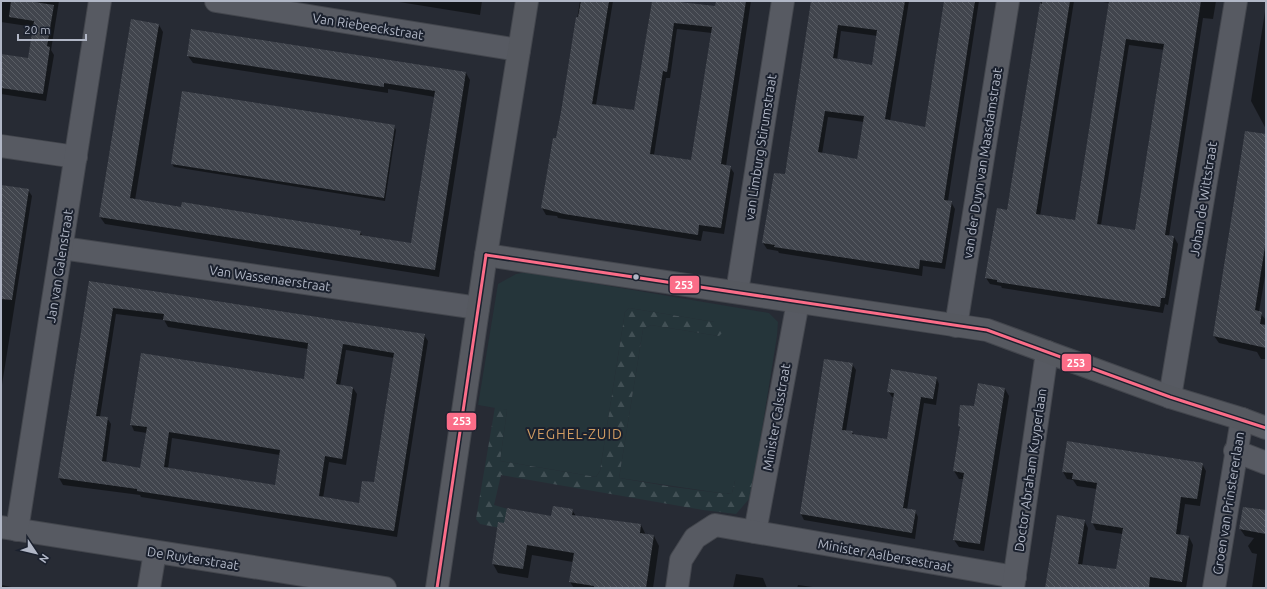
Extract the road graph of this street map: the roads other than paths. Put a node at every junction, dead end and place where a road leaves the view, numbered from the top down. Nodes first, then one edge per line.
1 (100, 1) edge
2 (216, 1) edge
3 (527, 1) edge
4 (783, 1) edge
5 (1008, 1) edge
6 (1236, 1) edge
7 (519, 50) junction
8 (1, 146) edge
9 (76, 157) junction
10 (62, 248) junction
11 (486, 254) junction
12 (736, 292) junction
13 (798, 302) junction
14 (478, 308) junction
15 (956, 326) junction
16 (1047, 352) junction
17 (1170, 397) junction
18 (1242, 419) junction
19 (1266, 428) edge
20 (1235, 451) junction
21 (1266, 462) edge
22 (9, 529) edge
23 (755, 532) junction
24 (155, 552) junction
25 (1014, 583) edge
26 (149, 588) edge
27 (385, 588) edge
28 (437, 588) edge
29 (677, 588) edge
30 (1214, 588) edge

1 - 9 street, Jan van Galenstraat
2 - 7 street, Van Riebeeckstraat
3 - 7 street
4 - 12 street, van Limburg Stirumstraat
5 - 15 street, van der Duyn van Maasdamstraat
6 - 17 street, Johan de Wittstraat
7 - 11 street
8 - 9 street
9 - 10 street, Jan van Galenstraat
10 - 14 street, Van Wassenaerstraat
10 - 22 street, Jan van Galenstraat
11 - 12 street
11 - 14 street
12 - 13 street
13 - 15 street
13 - 23 street, Minister Calsstraat
14 - 28 street
15 - 16 street
16 - 17 street
16 - 25 street, Doctor Abraham Kuyperlaan
17 - 18 street
18 - 19 street
18 - 20 street, Groen van Prinstererlaan
20 - 21 street
20 - 30 street, Groen van Prinstererlaan
22 - 24 street, De Ruyterstraat
23 - 25 street, Minister Aalbersestraat
23 - 29 street, Minister Aalbersestraat
24 - 26 street
24 - 27 street, De Ruyterstraat

